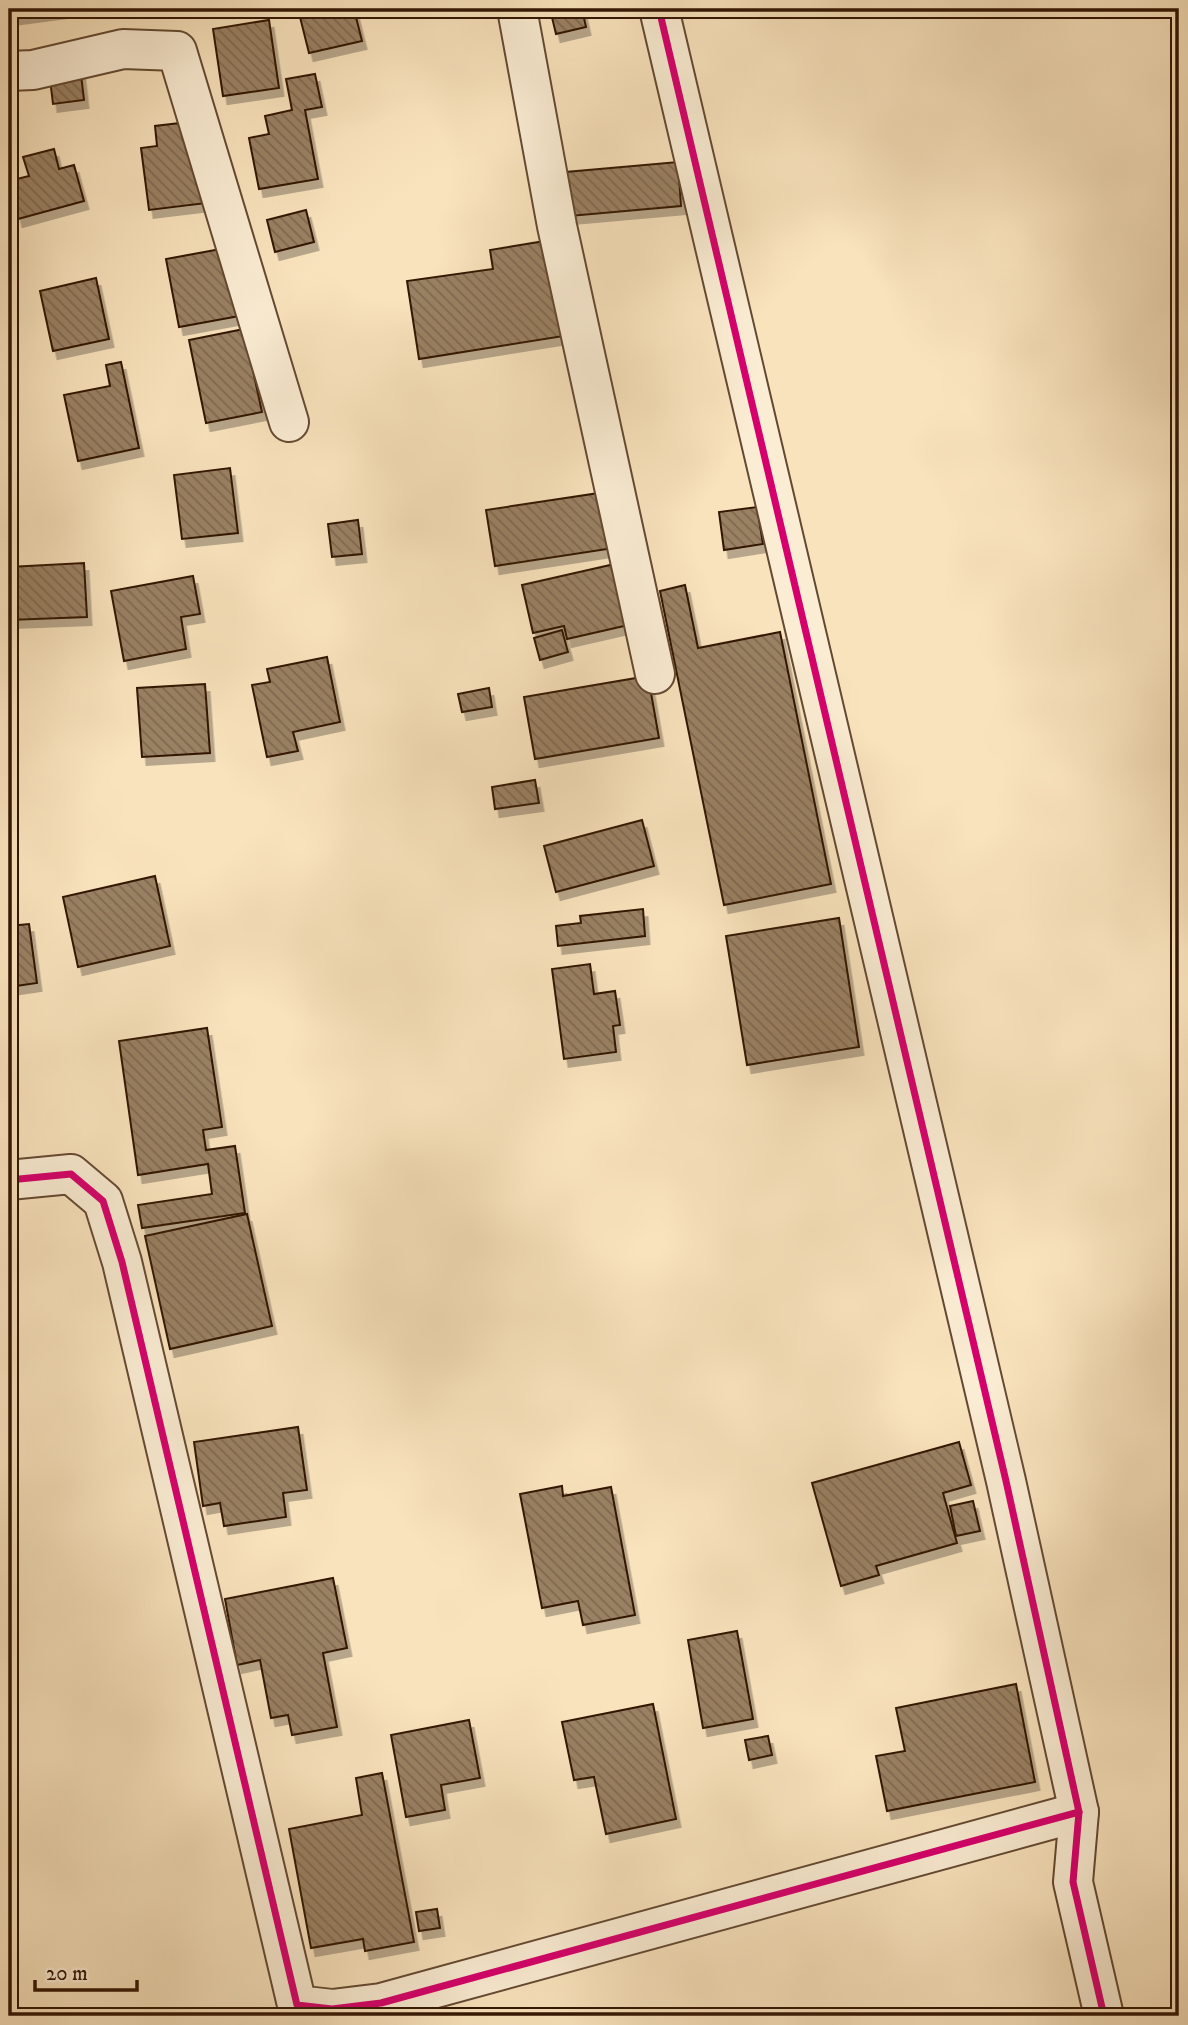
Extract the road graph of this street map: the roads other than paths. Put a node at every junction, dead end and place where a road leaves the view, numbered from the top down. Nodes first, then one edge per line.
1 (517, 9) edge
2 (659, 9) edge
3 (9, 71) edge
4 (289, 422) dead end
5 (655, 674) dead end
6 (11, 1170) edge
7 (1079, 1812) junction
8 (1104, 2016) edge

1 - 5 street
2 - 7 street
3 - 4 street
6 - 7 street
7 - 8 street

